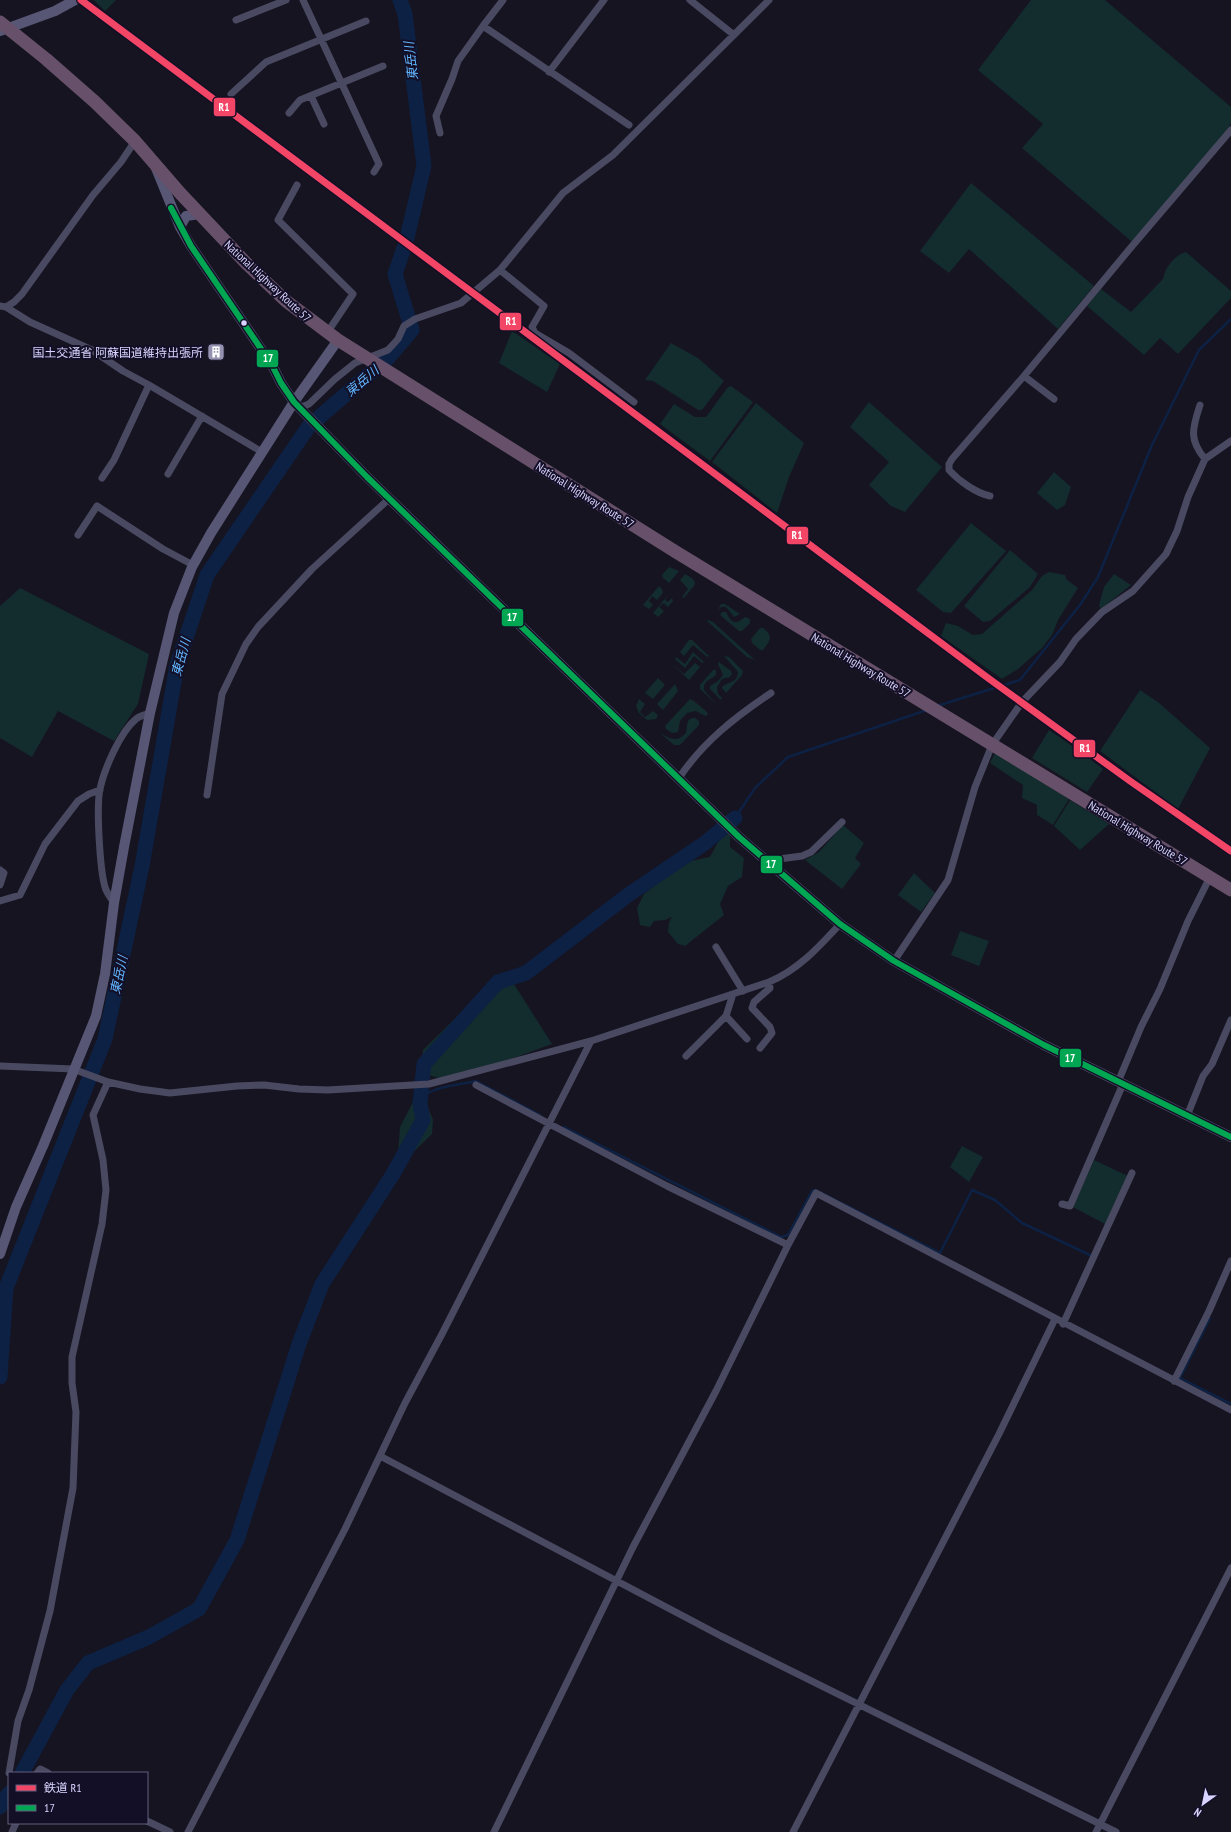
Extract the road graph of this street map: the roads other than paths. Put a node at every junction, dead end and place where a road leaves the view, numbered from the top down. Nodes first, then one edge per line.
1 (75, 0) edge
2 (286, 0) edge
3 (303, 0) edge
4 (503, 0) edge
5 (604, 0) edge
6 (690, 0) edge
7 (769, 0) edge
8 (236, 20) dead end
9 (366, 21) dead end
10 (483, 26) junction
11 (3, 27) edge
12 (734, 35) junction
13 (321, 39) junction
14 (383, 66) dead end
15 (549, 72) junction
16 (341, 83) junction
17 (231, 94) dead end
18 (311, 96) junction
19 (288, 113) dead end
20 (324, 124) dead end
21 (629, 125) dead end
22 (1231, 130) edge
23 (440, 133) dead end
24 (135, 142) junction
25 (156, 167) junction
26 (374, 172) dead end
27 (297, 185) dead end
28 (200, 214) junction
29 (180, 228) junction
30 (500, 270) junction
31 (3, 306) edge
32 (327, 333) junction
33 (338, 340) junction
34 (1024, 376) junction
35 (149, 385) junction
36 (1054, 399) dead end
37 (634, 402) dead end
38 (1200, 405) dead end
39 (299, 408) junction
40 (202, 416) junction
41 (1231, 441) edge
42 (262, 452) junction
43 (1205, 459) junction
44 (168, 474) dead end
45 (102, 478) dead end
46 (990, 496) dead end
47 (390, 498) junction
48 (78, 535) dead end
49 (193, 565) junction
50 (771, 693) dead end
51 (150, 713) junction
52 (992, 745) junction
53 (679, 778) junction
54 (100, 790) junction
55 (207, 795) dead end
56 (842, 822) dead end
57 (770, 864) junction
58 (0, 870) edge
59 (1210, 877) junction
60 (0, 885) edge
61 (1231, 890) edge
62 (0, 901) edge
63 (114, 903) junction
64 (840, 924) junction
65 (716, 947) dead end
66 (894, 961) junction
67 (769, 982) junction
68 (743, 991) junction
69 (733, 994) junction
70 (726, 1016) junction
71 (1231, 1020) edge
72 (747, 1039) dead end
73 (591, 1041) junction
74 (760, 1048) dead end
75 (686, 1056) dead end
76 (0, 1066) edge
77 (73, 1069) junction
78 (108, 1082) junction
79 (1121, 1083) junction
80 (476, 1085) dead end
81 (1187, 1116) junction
82 (549, 1124) junction
83 (1231, 1137) edge
84 (1132, 1173) dead end
85 (1062, 1204) dead end
86 (788, 1246) junction
87 (0, 1254) edge
88 (1231, 1261) edge
89 (1055, 1319) junction
90 (1063, 1324) junction
91 (1174, 1381) junction
92 (1231, 1410) edge
93 (380, 1456) junction
94 (1231, 1568) edge
95 (617, 1580) junction
96 (858, 1704) junction
97 (9, 1771) edge
98 (38, 1772) edge
99 (46, 1772) edge
100 (148, 1821) edge
101 (1100, 1824) junction
102 (170, 1832) edge
103 (188, 1832) edge
104 (494, 1832) edge
105 (793, 1832) edge
106 (1096, 1832) edge
107 (1116, 1832) edge

1 - 11 street
2 - 8 street
3 - 13 street
4 - 10 street
5 - 15 street
6 - 12 street
7 - 12 street
9 - 13 street
10 - 15 street
10 - 23 street
11 - 24 highway, National Highway Route 57
12 - 30 street
13 - 16 street
13 - 17 street
14 - 16 street
15 - 21 street
16 - 18 street
16 - 26 street
18 - 19 street
18 - 20 street
22 - 34 street
24 - 25 highway, National Highway Route 57
24 - 31 street
25 - 28 highway, National Highway Route 57
25 - 29 street
27 - 32 street
28 - 29 street
28 - 32 highway, National Highway Route 57
29 - 39 street
30 - 37 street
30 - 39 street
31 - 35 street
32 - 33 highway, National Highway Route 57
33 - 39 street
33 - 52 highway, National Highway Route 57
34 - 36 street
34 - 46 street
35 - 40 street
35 - 45 street
38 - 43 street
39 - 42 street
39 - 47 street
40 - 42 street
40 - 44 street
41 - 43 street
42 - 49 street
43 - 52 street
47 - 53 street
47 - 55 street
48 - 49 street
49 - 51 street
50 - 53 street
51 - 54 street
51 - 63 street
52 - 59 highway, National Highway Route 57
52 - 66 street
53 - 57 street
54 - 62 street
54 - 63 street
56 - 57 street
57 - 64 street
58 - 60 street
59 - 61 highway, National Highway Route 57
59 - 79 street
63 - 77 street
64 - 66 street
64 - 67 street
65 - 68 street
66 - 79 street
67 - 68 street
67 - 74 street
68 - 69 street
69 - 70 street
69 - 73 street
70 - 72 street
70 - 75 street
71 - 81 street
73 - 78 street
73 - 82 street
76 - 77 street
77 - 78 street
77 - 87 street
78 - 97 street
79 - 81 street
79 - 85 street
80 - 82 street
81 - 83 street
82 - 86 street
82 - 93 street
84 - 90 street
86 - 89 street
86 - 95 street
88 - 91 street
89 - 90 street
89 - 96 street
90 - 91 street
91 - 92 street
93 - 95 street
93 - 103 street
94 - 101 street
95 - 96 street
95 - 104 street
96 - 101 street
96 - 105 street
98 - 99 street
100 - 102 street
101 - 106 street
101 - 107 street

